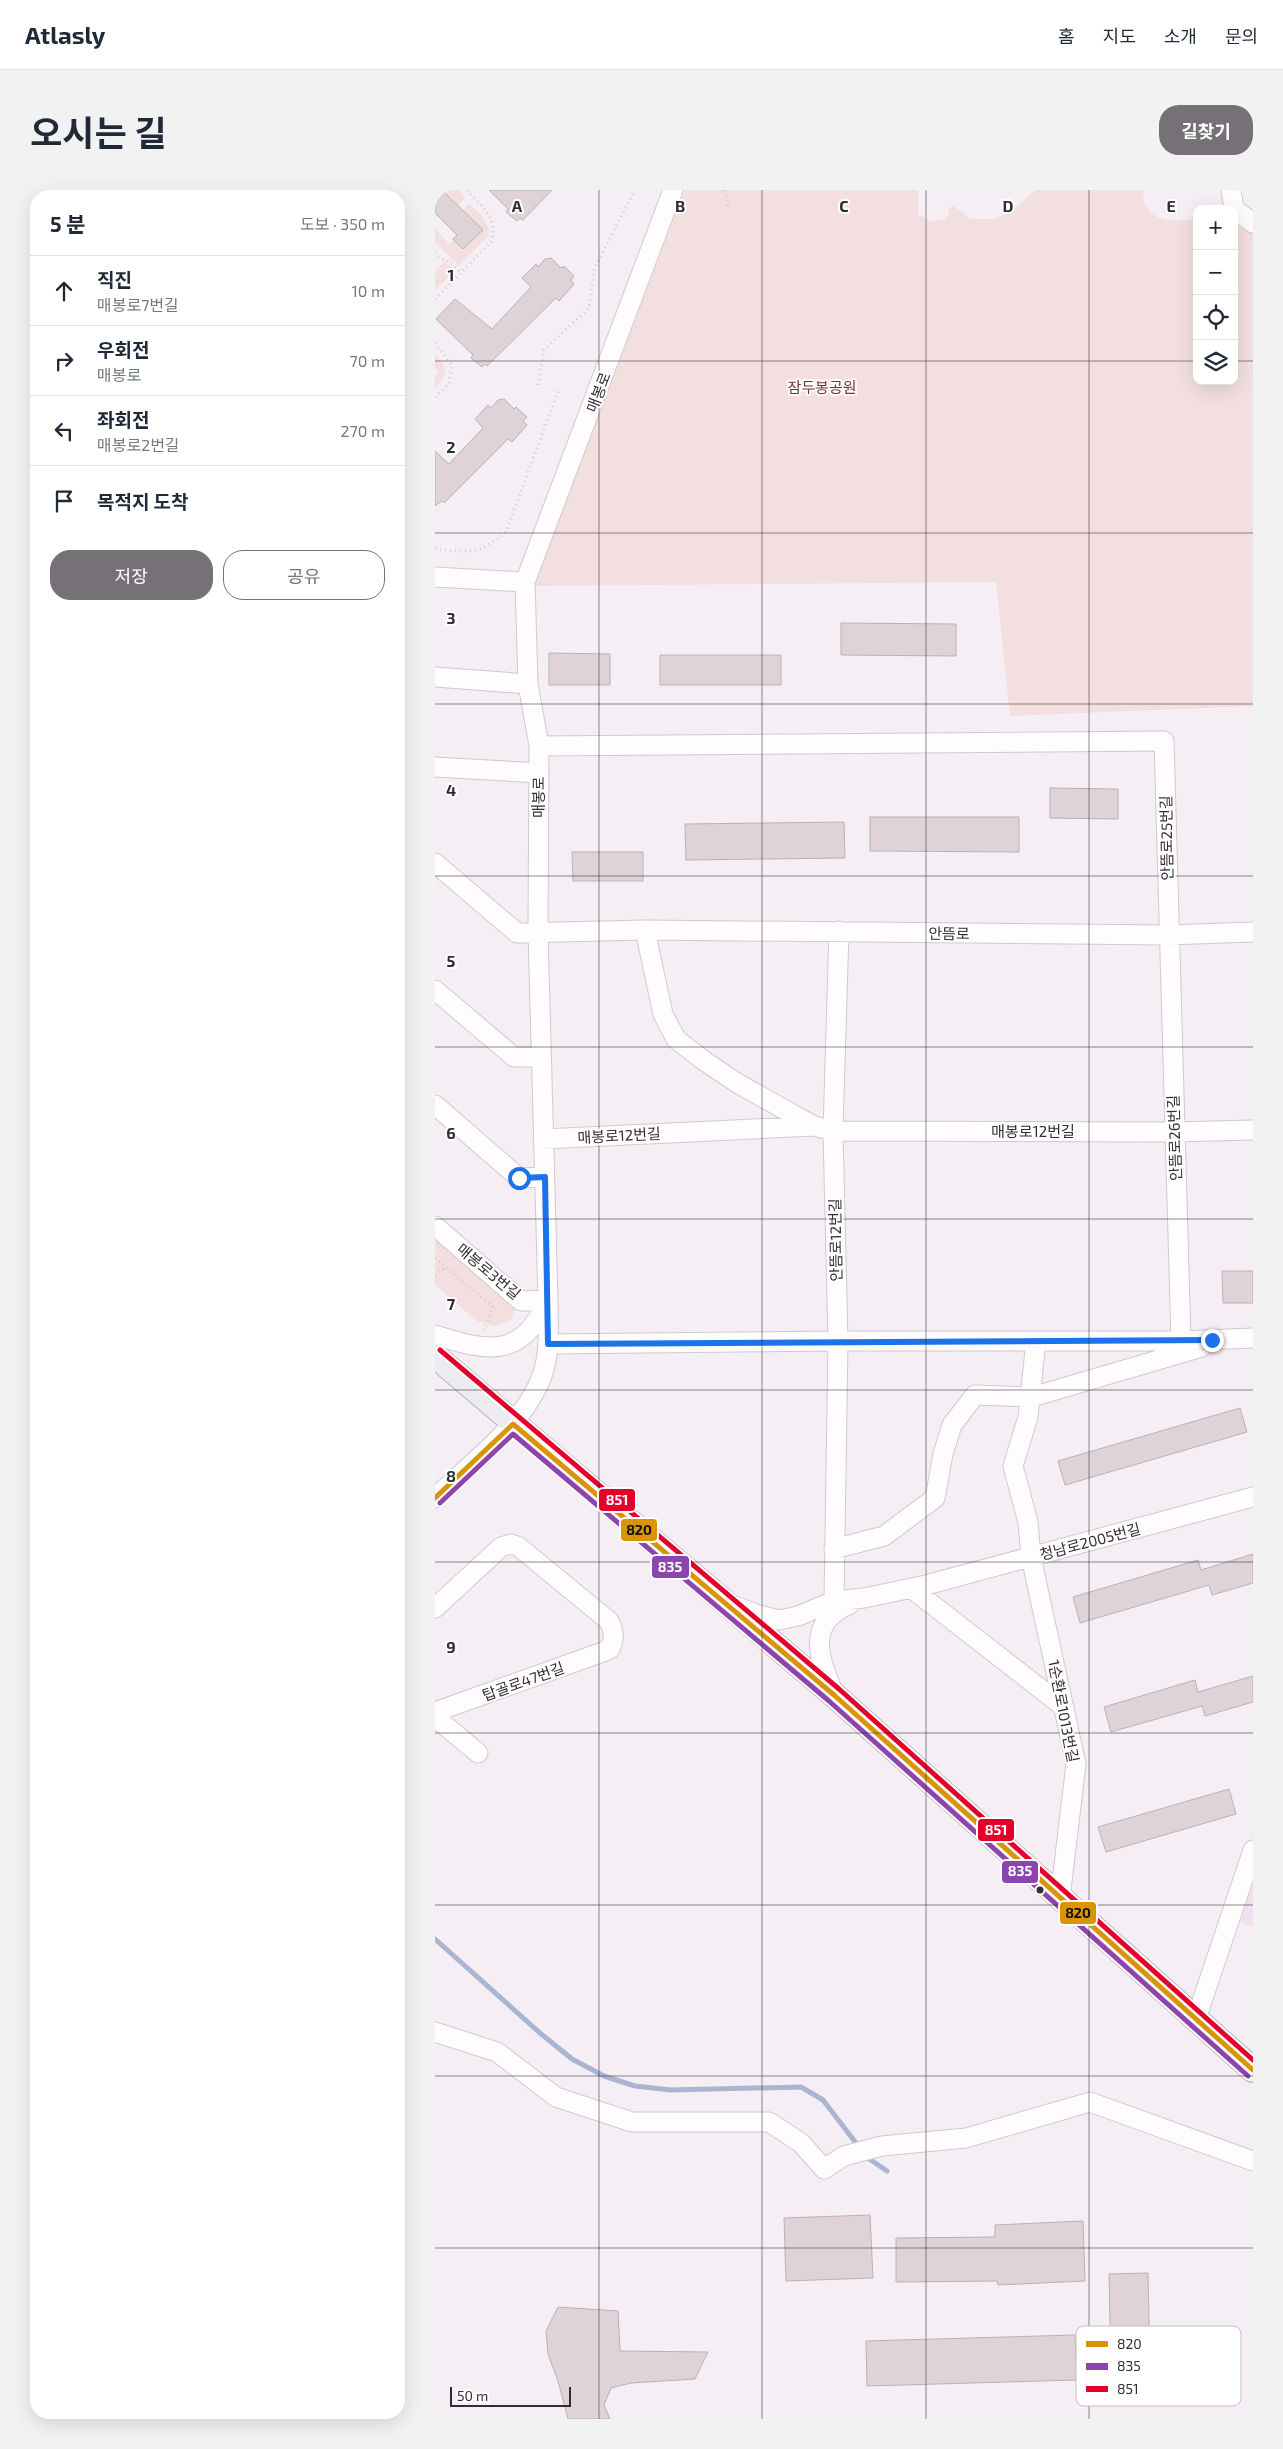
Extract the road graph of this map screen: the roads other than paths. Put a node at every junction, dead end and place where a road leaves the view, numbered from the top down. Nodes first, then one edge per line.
1 (673, 190) edge
2 (1231, 190) edge
3 (1233, 205) edge
4 (1238, 212) edge
5 (1253, 223) edge
6 (435, 576) edge
7 (525, 582) junction
8 (435, 677) edge
9 (528, 684) junction
10 (539, 746) junction
11 (435, 767) edge
12 (539, 773) junction
13 (435, 862) edge
14 (645, 930) junction
15 (839, 931) junction
16 (538, 932) junction
17 (1253, 932) edge
18 (1168, 935) junction
19 (435, 990) edge
20 (541, 1057) junction
21 (435, 1105) edge
22 (814, 1126) junction
23 (1253, 1130) edge
24 (833, 1131) junction
25 (1173, 1132) junction
26 (543, 1139) junction
27 (545, 1177) junction
28 (435, 1226) edge
29 (548, 1300) junction
30 (435, 1335) edge
31 (1253, 1338) edge
32 (1227, 1339) junction
33 (838, 1341) junction
34 (1036, 1341) junction
35 (1181, 1341) junction
36 (548, 1344) junction
37 (435, 1356) edge
38 (1032, 1397) junction
39 (513, 1424) junction
40 (1253, 1497) edge
41 (435, 1498) edge
42 (835, 1549) junction
43 (1031, 1557) junction
44 (919, 1587) junction
45 (864, 1598) junction
46 (725, 1602) junction
47 (834, 1602) junction
48 (435, 1608) edge
49 (835, 1695) junction
50 (1064, 1707) junction
51 (435, 1712) edge
52 (435, 1717) edge
53 (478, 1753) dead end
54 (1253, 1850) edge
55 (1060, 1898) junction
56 (1196, 2019) junction
57 (435, 2032) edge
58 (1253, 2070) edge
59 (1253, 2161) edge

1 - 7 street, 매봉로
2 - 3 street
4 - 5 street
6 - 7 street
7 - 9 street, 매봉로
8 - 9 street
9 - 10 street, 매봉로
10 - 12 street, 매봉로
10 - 18 street, 안뜸로25번길
11 - 12 street
12 - 16 street, 매봉로
13 - 16 street, 안뜸로
14 - 15 street, 안뜸로
14 - 16 street, 안뜸로
14 - 22 street, 매봉로12번길
15 - 18 street, 안뜸로
15 - 24 street, 안뜸로12번길
16 - 20 street, 매봉로
17 - 18 street, 안뜸로
18 - 25 street, 안뜸로26번길
19 - 20 street
20 - 26 street, 매봉로
21 - 27 street
22 - 24 street, 매봉로12번길
22 - 26 street, 매봉로12번길
23 - 25 street, 매봉로12번길
24 - 25 street, 매봉로12번길
24 - 33 street, 안뜸로12번길
25 - 35 street, 안뜸로26번길
26 - 27 street, 매봉로
27 - 29 street, 매봉로
28 - 29 street, 매봉로3번길
29 - 30 street
29 - 36 street, 매봉로
31 - 32 street
32 - 35 street
32 - 38 street
33 - 34 street
33 - 36 street
33 - 42 street, 안뜸로12번길
34 - 35 street
34 - 38 street, 1순환로1013번길
36 - 39 street, 매봉로
37 - 39 main road
38 - 42 street
38 - 43 street, 1순환로1013번길
39 - 41 street, 매봉로
39 - 46 main road
40 - 43 street, 청남로2005번길
42 - 47 street, 안뜸로12번길
43 - 44 street, 청남로2005번길
43 - 50 street, 1순환로1013번길
44 - 45 street, 청남로2005번길
44 - 50 street
45 - 47 street
45 - 49 street
46 - 47 street
46 - 49 main road
48 - 51 street, 탑골로47번길
49 - 55 main road
50 - 55 street, 1순환로1013번길
52 - 53 street
54 - 56 street
55 - 56 main road
56 - 58 main road
57 - 59 street

